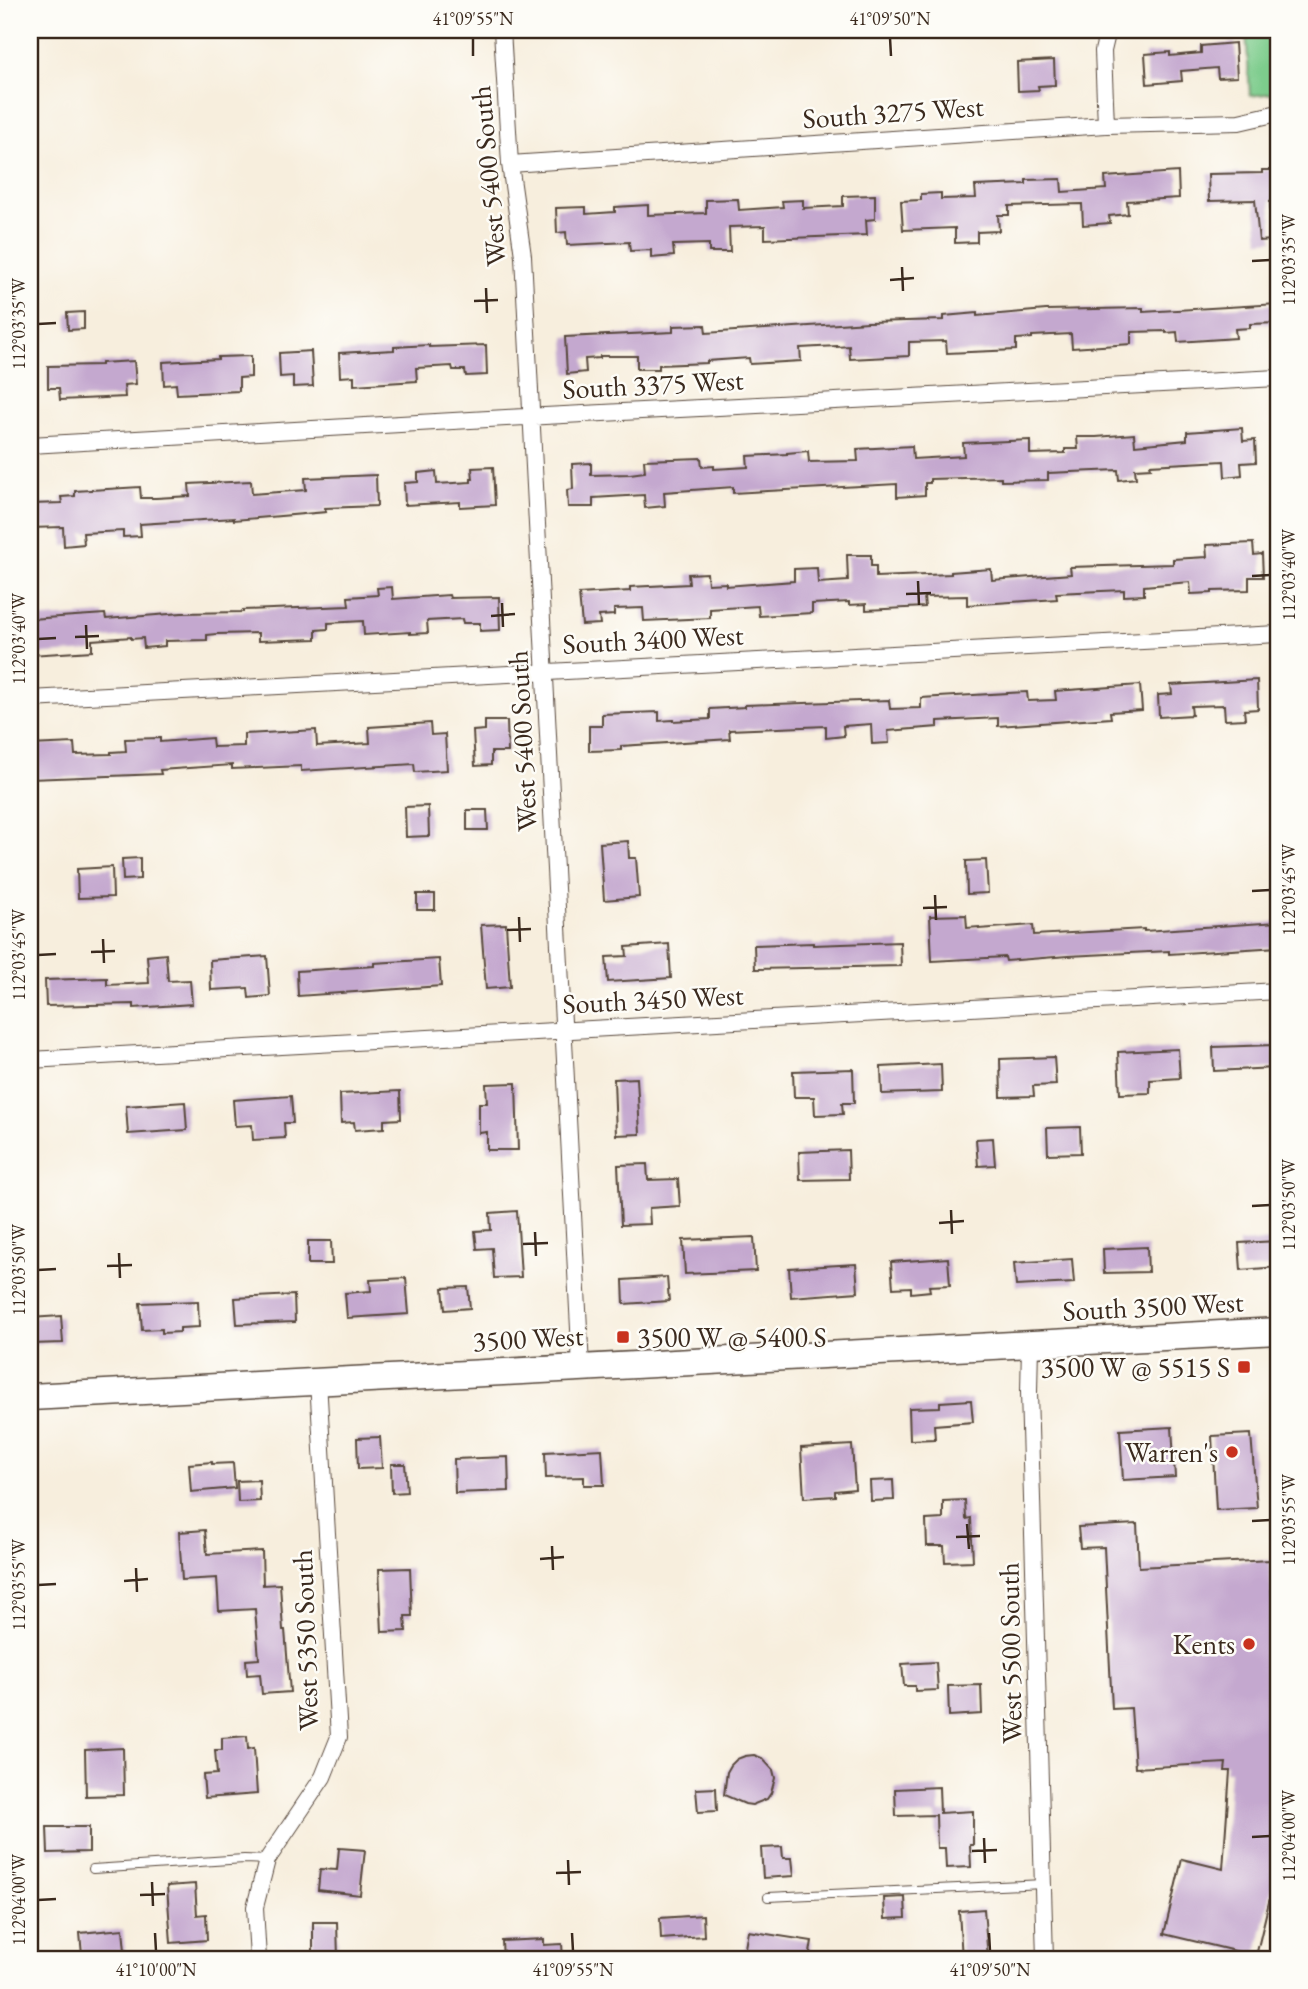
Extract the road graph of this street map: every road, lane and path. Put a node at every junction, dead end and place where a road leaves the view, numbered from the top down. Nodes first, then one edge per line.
1 (502, 30) edge
2 (1108, 30) edge
3 (1278, 113) edge
4 (1106, 125) junction
5 (510, 164) junction
6 (1278, 378) edge
7 (531, 417) junction
8 (30, 445) edge
9 (1278, 634) edge
10 (544, 671) junction
11 (30, 699) edge
12 (1278, 991) edge
13 (563, 1030) junction
14 (30, 1060) edge
15 (1278, 1331) edge
16 (1030, 1345) junction
17 (581, 1367) junction
18 (318, 1381) junction
19 (30, 1397) edge
20 (267, 1860) junction
21 (93, 1869) dead end
22 (1043, 1884) junction
23 (768, 1897) dead end
24 (258, 1958) edge
25 (111, 1959) edge
26 (1045, 1959) edge

1 - 5 street, West 5400 South
2 - 4 street
3 - 4 street, South 3275 West
4 - 5 street, South 3275 West
5 - 7 street, West 5400 South
6 - 7 street, South 3375 West
7 - 8 street, South 3375 West
7 - 10 street, West 5400 South
9 - 10 street, South 3400 West
10 - 11 street, South 3400 West
10 - 13 street, West 5400 South
12 - 13 street, South 3450 West
13 - 14 street, South 3450 West
13 - 17 street, West 5400 South
15 - 16 main road, South 3500 West
16 - 17 main road, 3500 West
16 - 22 street, West 5500 South
17 - 18 main road, 3500 West
18 - 19 main road, 3500 West
18 - 20 street, West 5350 South
20 - 21 lane
20 - 24 street, West 5350 South
22 - 23 lane
22 - 26 street, West 5500 South
24 - 25 lane

